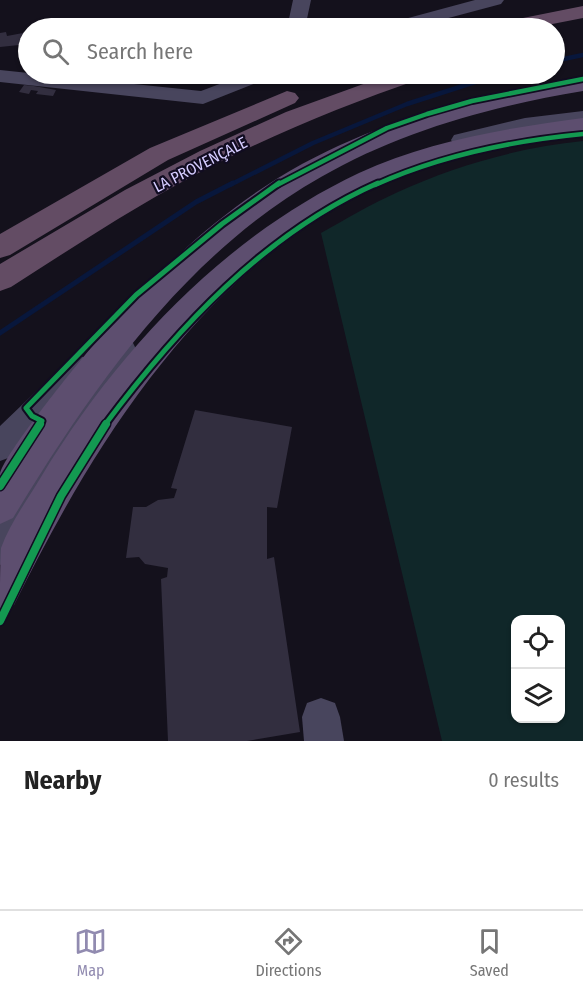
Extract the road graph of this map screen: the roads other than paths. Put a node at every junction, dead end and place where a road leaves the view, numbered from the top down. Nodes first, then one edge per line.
1 (302, 0) edge
2 (495, 0) edge
3 (583, 12) edge
4 (298, 18) edge
5 (429, 18) edge
6 (553, 18) edge
7 (583, 30) edge
8 (565, 34) edge
9 (0, 76) edge
10 (18, 78) edge
11 (74, 84) edge
12 (237, 84) edge
13 (325, 84) edge
14 (383, 84) edge
15 (583, 87) edge
16 (583, 118) edge
17 (583, 126) edge
18 (0, 247) edge
19 (0, 279) edge
20 (155, 296) junction
21 (71, 430) junction
22 (0, 447) edge
23 (0, 505) edge
24 (0, 548) edge
25 (0, 591) edge

1 - 4 street
2 - 5 street
3 - 6 highway
7 - 8 highway
9 - 10 street
11 - 12 street
13 - 18 highway, LA PROVENÇALE
14 - 19 highway, LA PROVENÇALE
15 - 20 main road
15 - 21 street
16 - 21 street
17 - 25 main road
20 - 22 street
20 - 23 main road
21 - 24 street

